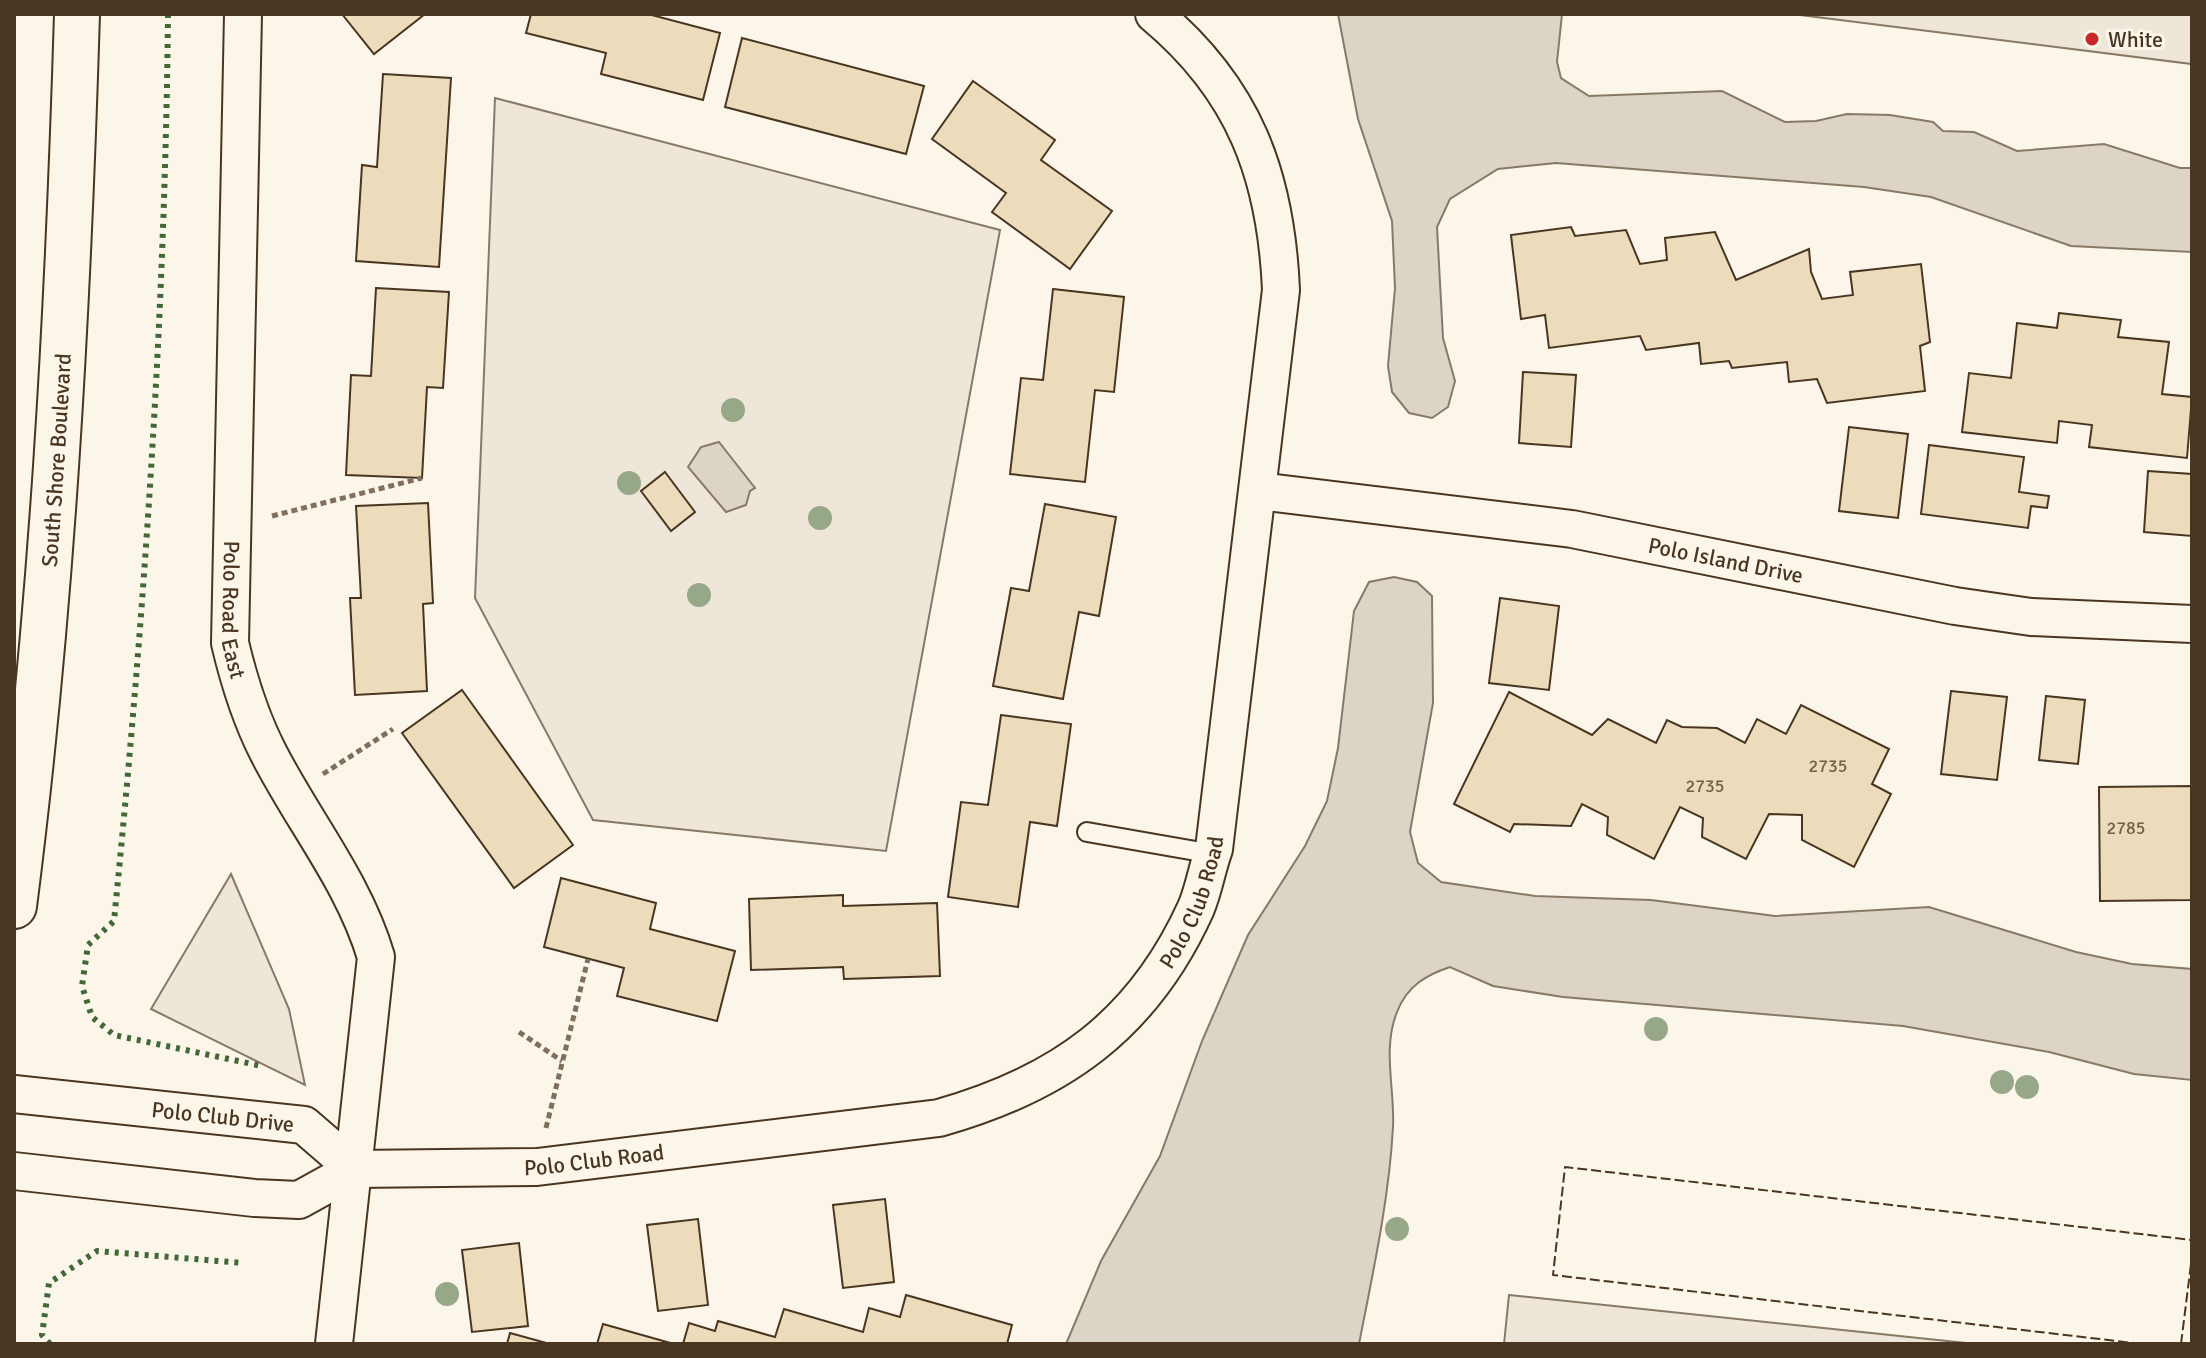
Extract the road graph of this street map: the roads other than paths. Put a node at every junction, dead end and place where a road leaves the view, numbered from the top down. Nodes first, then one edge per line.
1 (77, 14) edge
2 (243, 14) edge
3 (1154, 14) edge
4 (1259, 491) junction
5 (2192, 624) edge
6 (1087, 832) dead end
7 (1213, 854) junction
8 (14, 906) edge
9 (14, 1094) edge
10 (355, 1169) junction
11 (14, 1171) edge
12 (334, 1344) edge

1 - 8 street, South Shore Boulevard
2 - 10 street, Polo Road East
3 - 4 street, Polo Club Road
4 - 5 street, Polo Island Drive
4 - 7 street, Polo Club Road
6 - 7 lane
7 - 10 street, Polo Club Road
9 - 10 street, Polo Club Drive
10 - 11 street
10 - 12 street, Polo Road East

